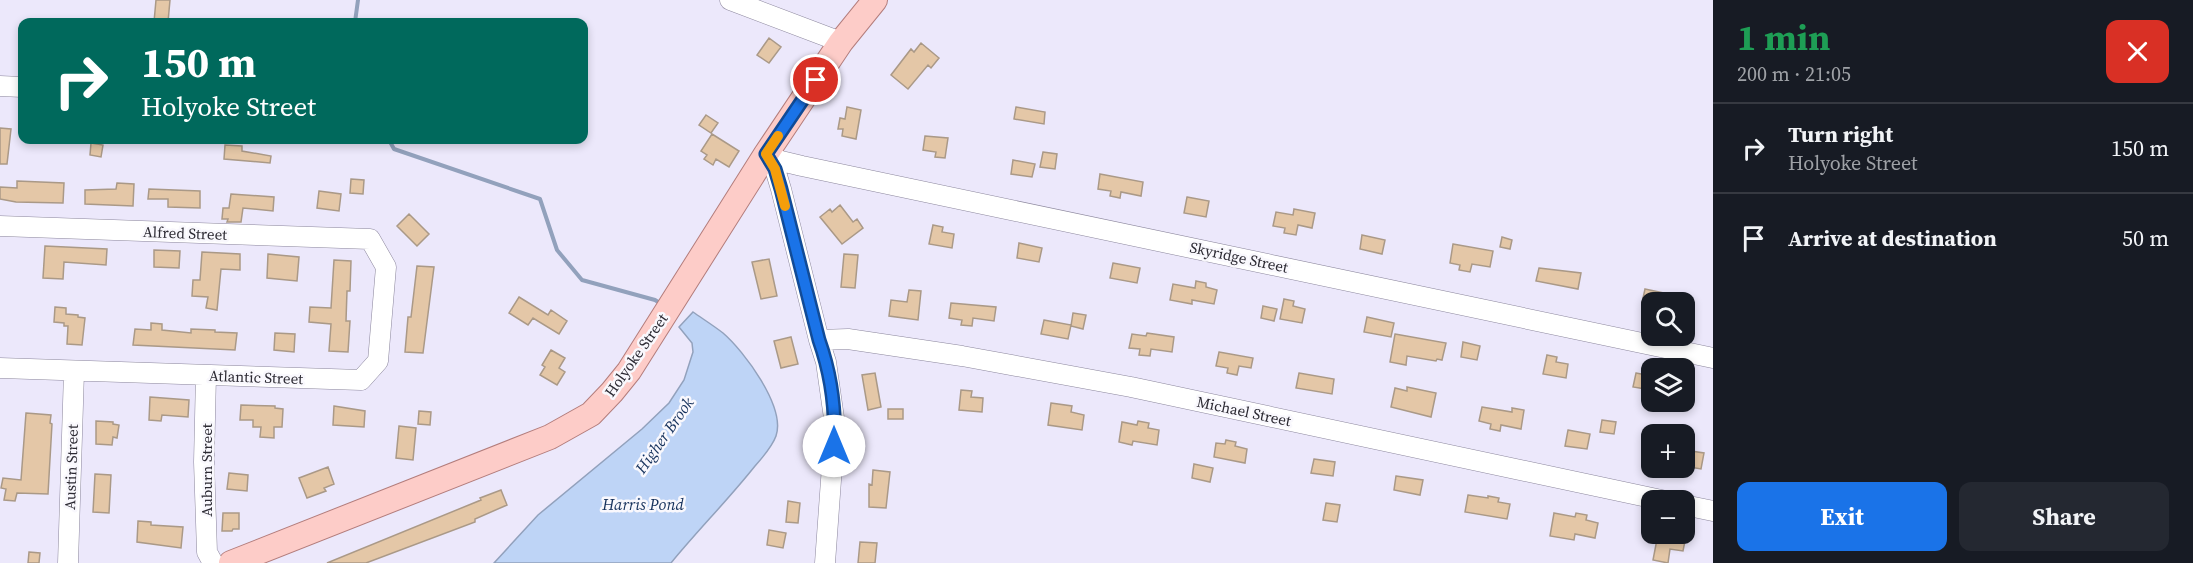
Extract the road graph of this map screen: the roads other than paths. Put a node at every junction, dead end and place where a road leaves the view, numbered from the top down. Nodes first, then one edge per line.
1 (730, 0) edge
2 (875, 0) edge
3 (841, 42) junction
4 (0, 86) edge
5 (18, 87) edge
6 (766, 154) junction
7 (0, 226) edge
8 (370, 239) joint
9 (819, 340) junction
10 (1713, 358) edge
11 (0, 368) edge
12 (74, 372) junction
13 (206, 375) junction
14 (1641, 496) edge
15 (1695, 507) edge
16 (1713, 511) edge
17 (68, 563) edge
18 (213, 563) edge
19 (231, 563) edge
20 (825, 563) edge

1 - 3 street
2 - 3 main road, Holyoke Street
3 - 6 main road, Holyoke Street
4 - 5 street
6 - 9 street
6 - 10 street, Skyridge Street
6 - 19 main road, Holyoke Street
7 - 8 street, Alfred Street
8 - 13 street, Atlantic Street
9 - 14 street, Michael Street
9 - 20 street
11 - 12 street, Atlantic Street
12 - 13 street, Atlantic Street
12 - 17 street, Austin Street
13 - 18 street, Auburn Street
15 - 16 street

